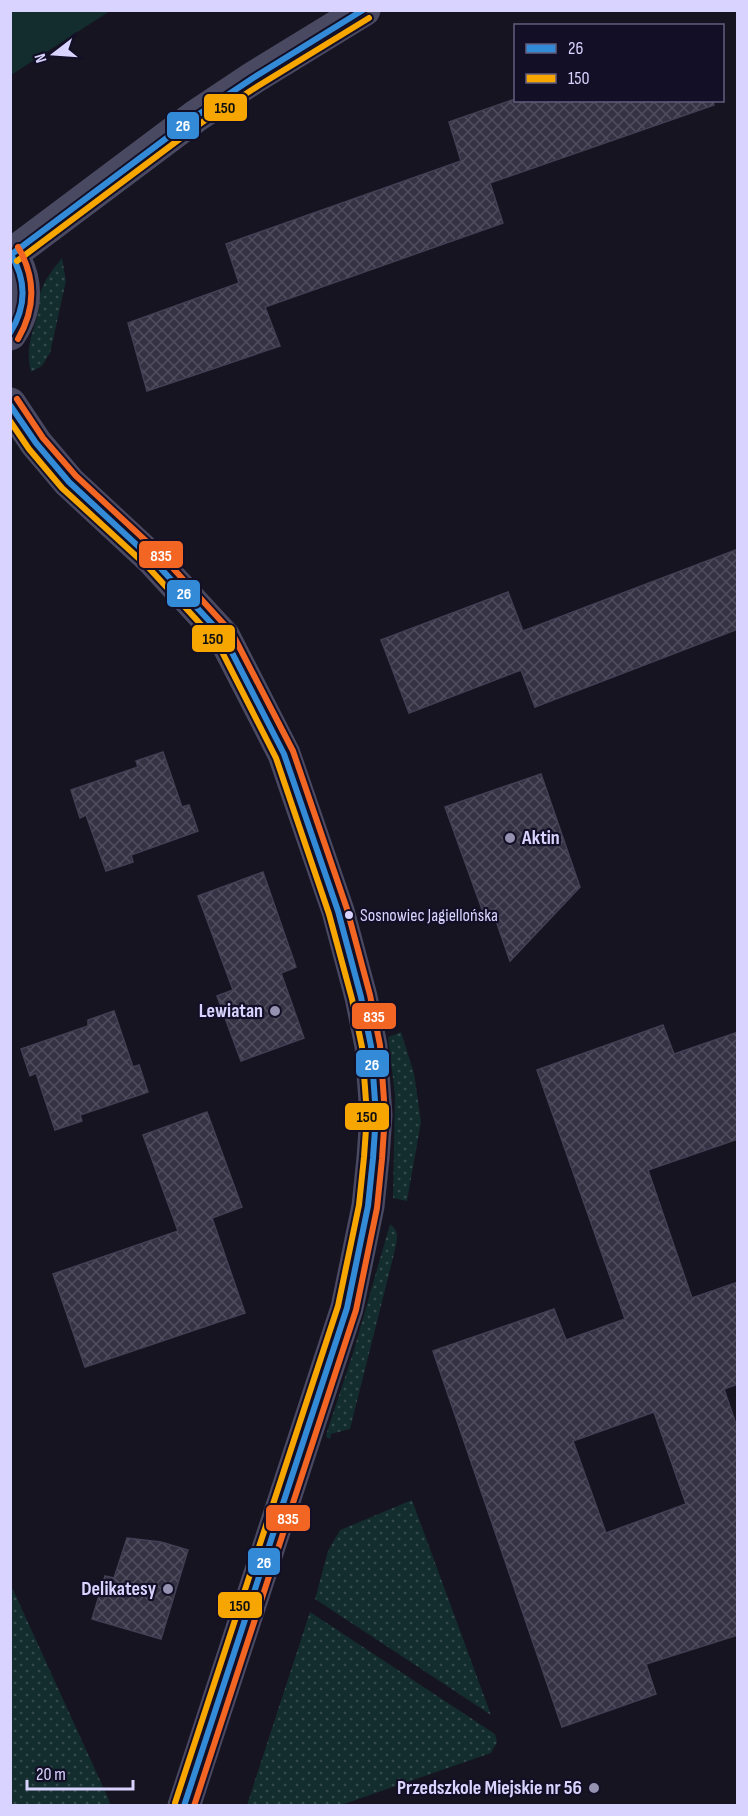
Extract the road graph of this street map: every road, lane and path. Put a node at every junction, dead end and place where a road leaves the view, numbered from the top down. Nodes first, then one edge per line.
1 (363, 10) edge
2 (11, 253) edge
3 (10, 334) edge
4 (10, 404) edge
5 (184, 1806) edge

1 - 2 street
2 - 3 street
4 - 5 street

